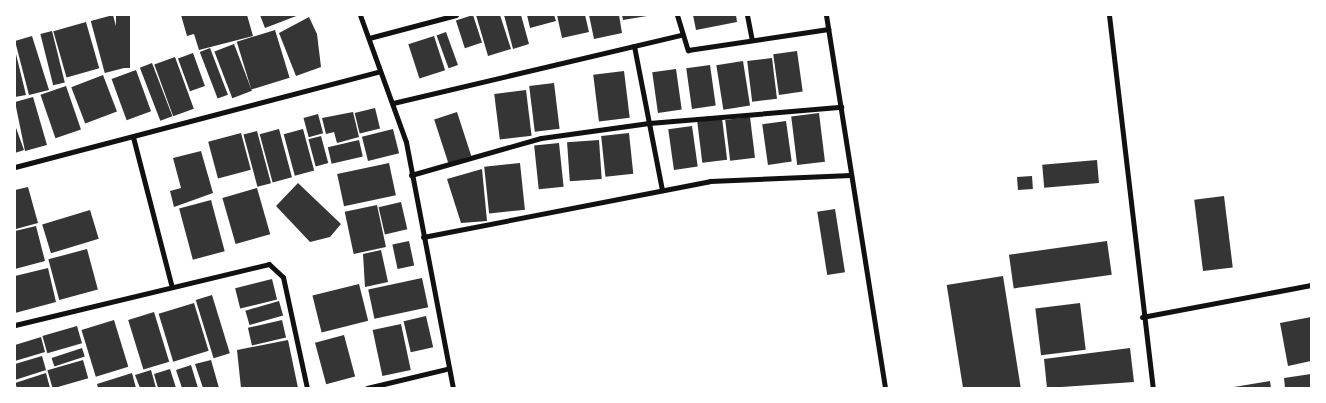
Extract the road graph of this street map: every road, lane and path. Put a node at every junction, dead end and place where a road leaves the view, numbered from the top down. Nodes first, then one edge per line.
1 (360, 15) edge
2 (456, 15) edge
3 (677, 15) edge
4 (747, 15) edge
5 (826, 15) edge
6 (1109, 15) edge
7 (828, 30) junction
8 (681, 35) junction
9 (369, 38) junction
10 (752, 40) junction
11 (634, 46) junction
12 (380, 71) junction
13 (393, 103) junction
14 (841, 107) junction
15 (649, 123) junction
16 (133, 137) junction
17 (15, 167) edge
18 (411, 175) junction
19 (851, 175) junction
20 (662, 190) junction
21 (423, 238) junction
22 (171, 284) junction
23 (1311, 285) edge
24 (1142, 316) junction
25 (15, 325) edge
26 (446, 369) junction
27 (308, 388) edge
28 (367, 388) edge
29 (452, 388) edge
30 (885, 388) edge
31 (1153, 388) edge

1 - 9 street
2 - 9 street
3 - 8 street
4 - 10 street
5 - 7 street
6 - 24 street
7 - 10 street
7 - 14 street
8 - 10 street
8 - 11 street
9 - 12 street
11 - 13 street
11 - 15 street
12 - 13 street
12 - 16 street
13 - 18 street
14 - 15 street
14 - 19 street
15 - 18 street
15 - 20 street
16 - 17 street
16 - 22 street
18 - 21 street
19 - 20 street
19 - 30 street
20 - 21 street
21 - 26 street
22 - 25 street
22 - 27 street
23 - 24 street
24 - 31 street
26 - 28 street
26 - 29 street

